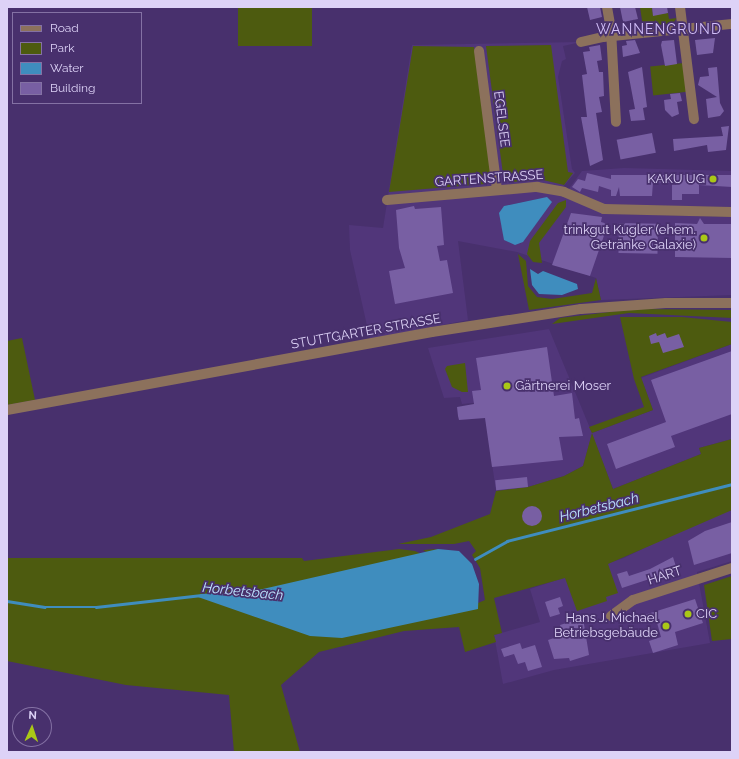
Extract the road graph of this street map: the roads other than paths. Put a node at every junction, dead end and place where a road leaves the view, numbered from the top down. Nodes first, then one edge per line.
1 (607, 7) edge
2 (680, 7) edge
3 (732, 24) edge
4 (683, 30) junction
5 (612, 36) junction
6 (581, 42) dead end
7 (479, 51) dead end
8 (694, 119) dead end
9 (616, 122) dead end
10 (497, 190) junction
11 (387, 200) dead end
12 (732, 212) edge
13 (732, 303) edge
14 (7, 410) edge
15 (732, 568) edge
16 (611, 616) dead end

1 - 5 street
2 - 4 street
3 - 4 street
4 - 5 street
4 - 8 street
5 - 6 street
5 - 9 street
7 - 10 street, EGELSEE
10 - 11 street, GARTENSTRASSE
10 - 12 street, GARTENSTRASSE
13 - 14 street, STUTTGARTER STRASSE
15 - 16 street, HART

